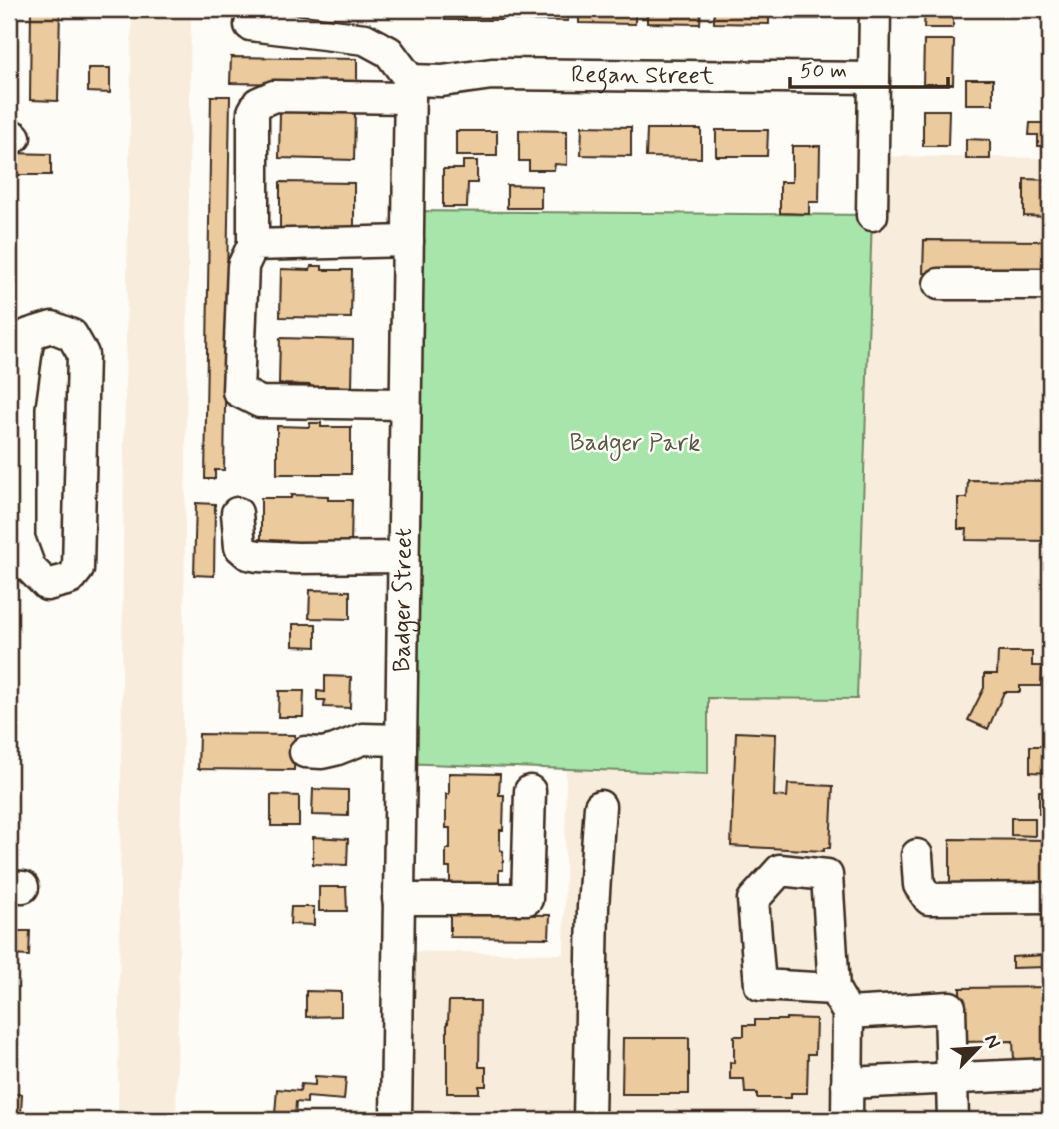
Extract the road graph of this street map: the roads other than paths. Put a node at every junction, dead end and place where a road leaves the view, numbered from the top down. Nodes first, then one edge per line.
1 (874, 9) edge
2 (250, 25) dead end
3 (874, 78) junction
4 (410, 89) junction
5 (872, 215) dead end
6 (408, 241) junction
7 (253, 245) junction
8 (939, 284) dead end
9 (1050, 284) edge
10 (405, 404) junction
11 (14, 406) edge
12 (237, 513) dead end
13 (14, 538) edge
14 (402, 557) junction
15 (400, 740) junction
16 (305, 752) dead end
17 (530, 791) dead end
18 (600, 806) dead end
19 (917, 855) dead end
20 (1050, 898) edge
21 (398, 899) junction
22 (1050, 1074) edge
23 (952, 1077) junction
24 (847, 1083) junction
25 (396, 1120) edge
26 (589, 1120) edge
27 (847, 1120) edge
28 (953, 1120) edge

1 - 3 street
2 - 4 street
3 - 4 street, Regan Street
3 - 5 street
4 - 6 street, Badger Street
4 - 7 street, Regan Street
6 - 7 street
6 - 10 street, Badger Street
7 - 10 street
8 - 9 street
10 - 14 street, Badger Street
11 - 13 street
11 - 13 street
12 - 14 street
14 - 15 street, Badger Street
15 - 16 street
15 - 21 street, Badger Street
17 - 21 street
18 - 26 street
19 - 20 street
21 - 25 street, Badger Street
22 - 23 street
23 - 24 street
23 - 24 street
23 - 28 street
24 - 27 street

